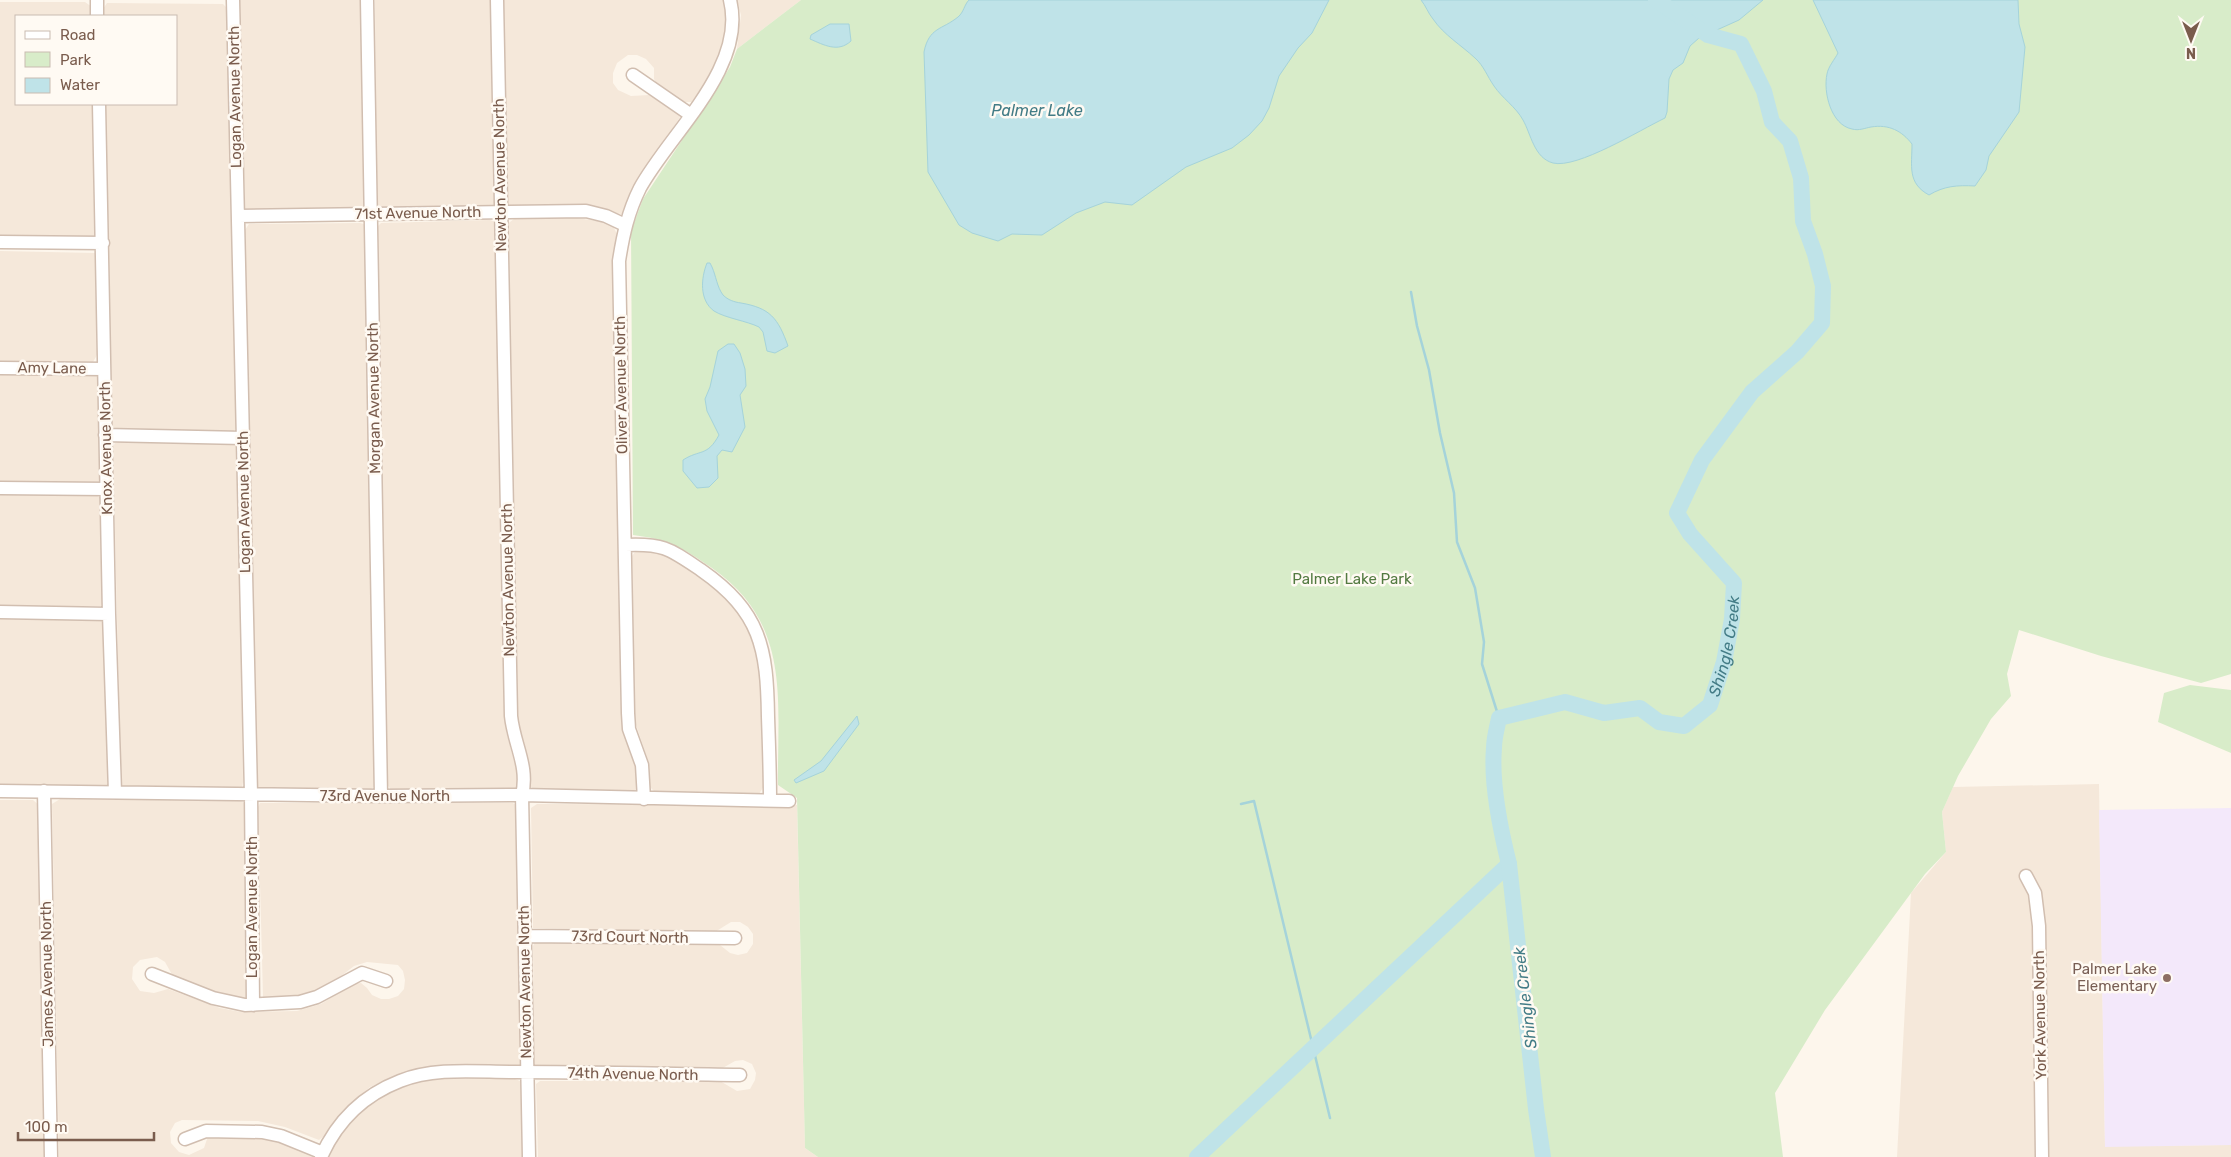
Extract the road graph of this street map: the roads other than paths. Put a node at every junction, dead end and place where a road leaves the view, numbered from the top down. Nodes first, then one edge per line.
1 (97, 0) edge
2 (233, 0) edge
3 (366, 0) edge
4 (497, 0) edge
5 (730, 0) edge
6 (98, 15) edge
7 (633, 75) dead end
8 (100, 105) edge
9 (691, 115) junction
10 (501, 211) junction
11 (370, 214) junction
12 (238, 216) junction
13 (625, 225) junction
14 (0, 242) edge
15 (103, 243) junction
16 (0, 368) edge
17 (104, 369) junction
18 (105, 435) junction
19 (242, 438) junction
20 (0, 488) edge
21 (106, 489) junction
22 (625, 545) junction
23 (0, 612) edge
24 (109, 614) junction
25 (0, 791) edge
26 (44, 791) junction
27 (115, 792) junction
28 (251, 794) junction
29 (381, 796) junction
30 (522, 796) junction
31 (644, 799) junction
32 (770, 800) junction
33 (789, 801) dead end
34 (2026, 876) dead end
35 (525, 936) junction
36 (735, 938) dead end
37 (152, 974) dead end
38 (386, 981) dead end
39 (253, 1005) junction
40 (527, 1072) junction
41 (740, 1075) dead end
42 (185, 1139) dead end
43 (322, 1155) edge
44 (51, 1157) edge
45 (528, 1157) edge
46 (2042, 1157) edge

1 - 6 street
2 - 12 street, Logan Avenue North
3 - 11 street, Morgan Avenue North
4 - 10 street, Newton Avenue North
5 - 9 street, Oliver Avenue North
7 - 9 street
8 - 15 street, Knox Avenue North
9 - 13 street, Oliver Avenue North
10 - 11 street, 71st Avenue North
10 - 13 street, 71st Avenue North
10 - 30 street, Newton Avenue North
11 - 12 street, 71st Avenue North
11 - 29 street, Morgan Avenue North
12 - 19 street, Logan Avenue North
13 - 22 street, Oliver Avenue North
14 - 15 street
15 - 17 street, Knox Avenue North
16 - 17 street, Amy Lane
17 - 18 street, Knox Avenue North
18 - 19 street
18 - 21 street, Knox Avenue North
19 - 28 street, Logan Avenue North
20 - 21 street
21 - 24 street, Knox Avenue North
22 - 31 street, Oliver Avenue North
22 - 32 street
23 - 24 street
24 - 27 street, Knox Avenue North
25 - 26 street, 73rd Avenue North
26 - 27 street, 73rd Avenue North
26 - 44 street, James Avenue North
27 - 28 street, 73rd Avenue North
28 - 29 street, 73rd Avenue North
28 - 39 street, Logan Avenue North
29 - 30 street, 73rd Avenue North
30 - 31 street, 73rd Avenue North
30 - 35 street, Newton Avenue North
31 - 32 street, 73rd Avenue North
32 - 33 street, 73rd Avenue North
34 - 46 street, York Avenue North
35 - 36 street, 73rd Court North
35 - 40 street, Newton Avenue North
37 - 39 street
38 - 39 street
40 - 41 street, 74th Avenue North
40 - 43 street, 74th Avenue North
40 - 45 street, Newton Avenue North
42 - 43 street

